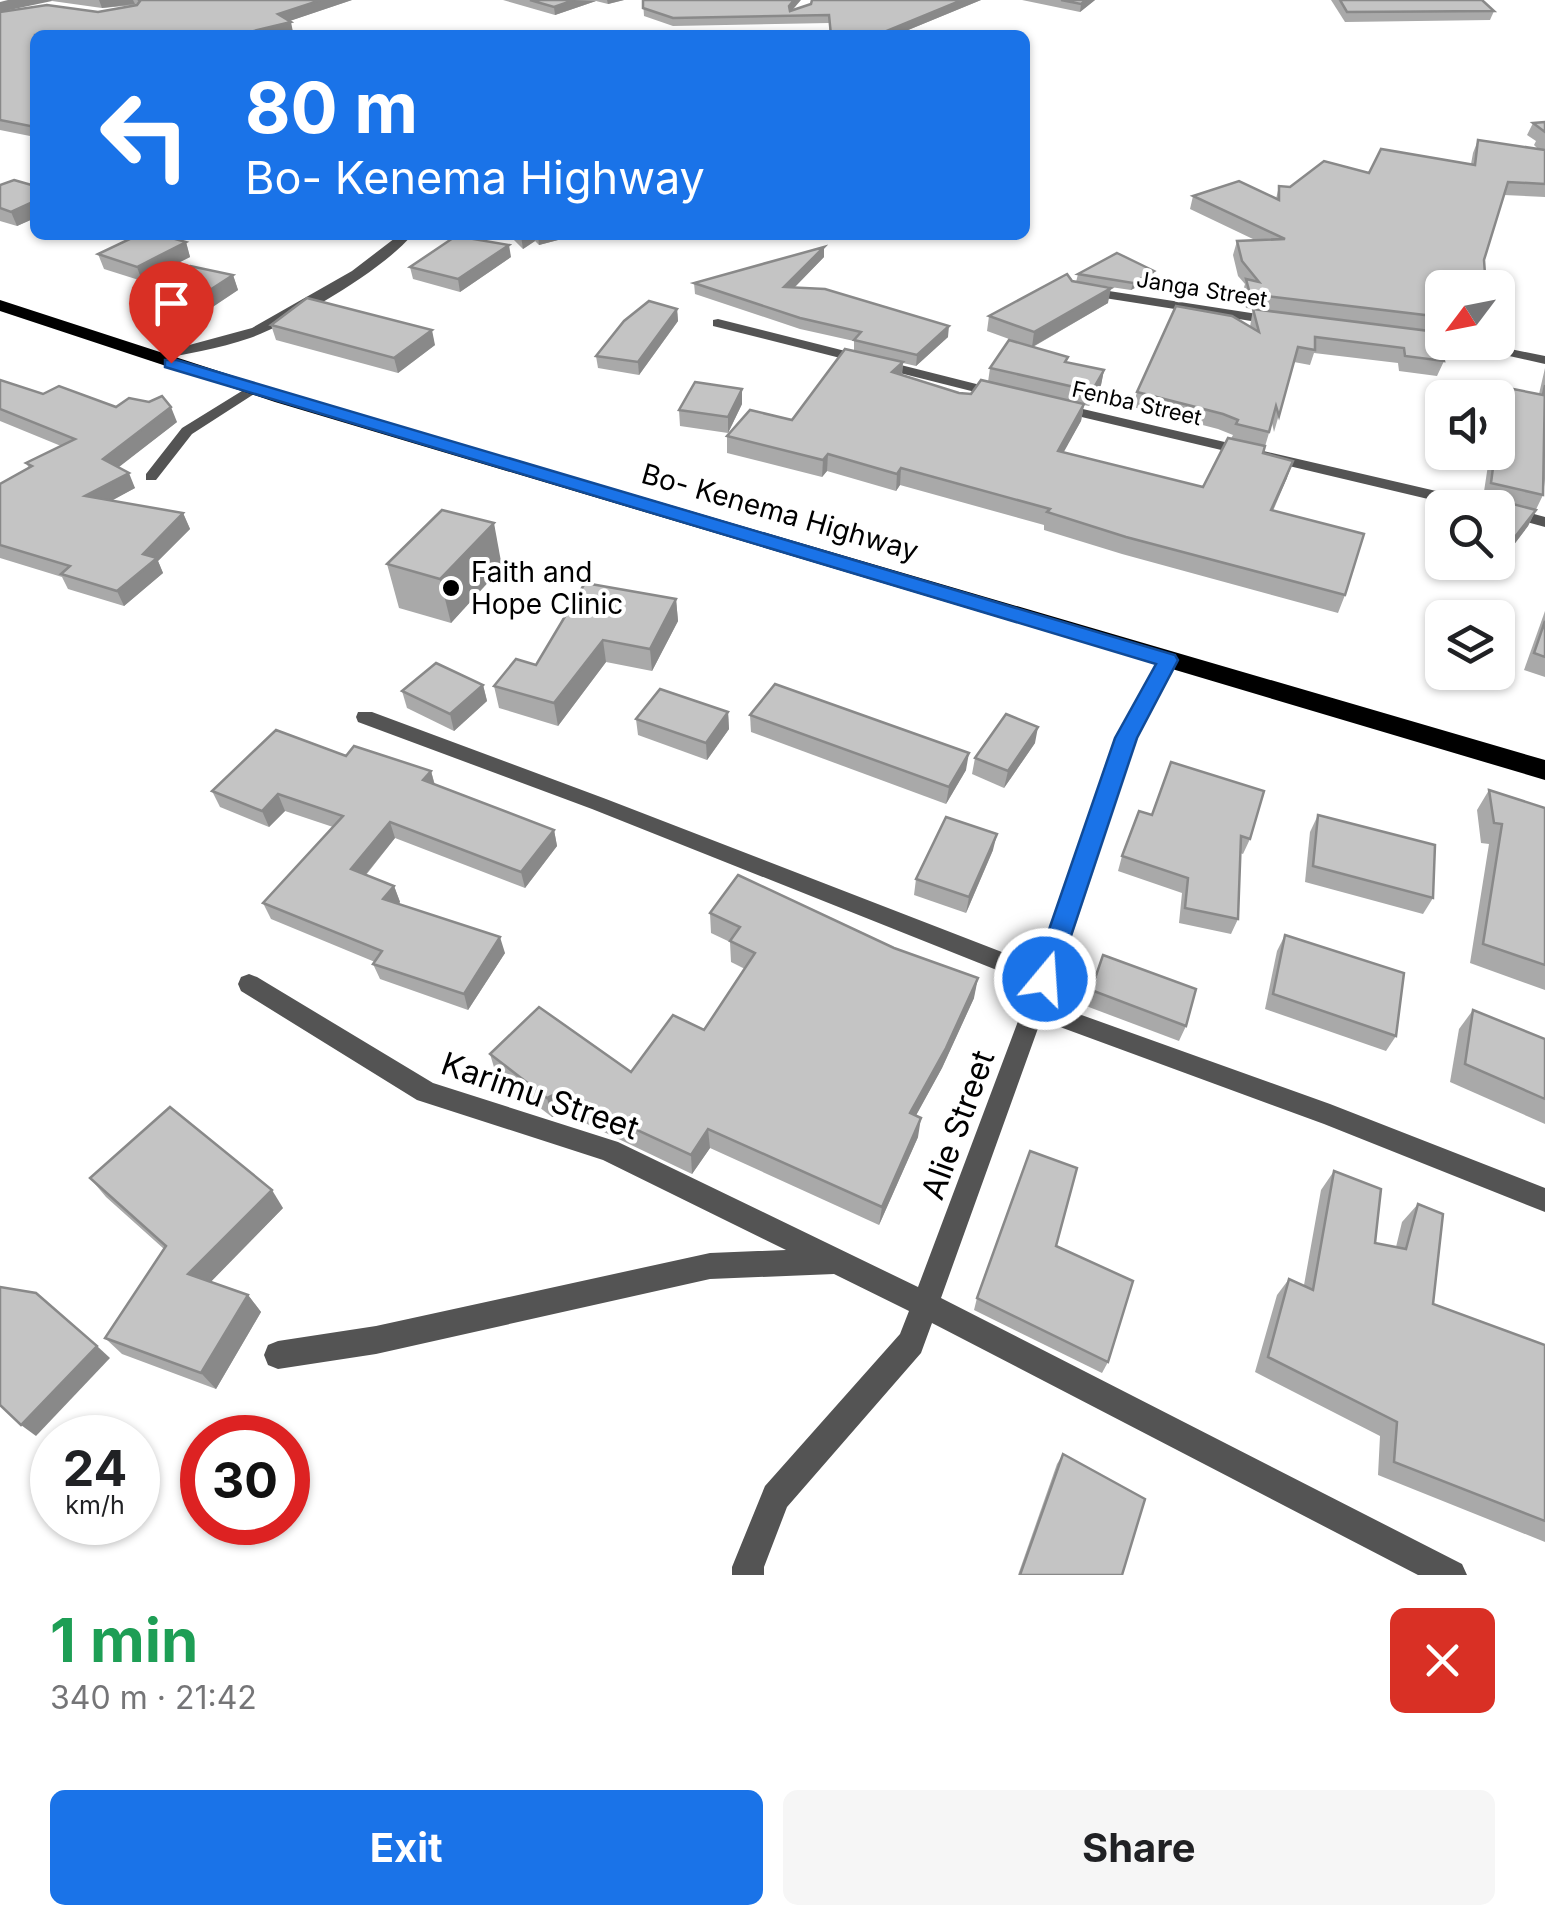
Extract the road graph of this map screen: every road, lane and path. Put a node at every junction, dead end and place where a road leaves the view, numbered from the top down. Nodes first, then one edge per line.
1 (404, 240) edge
2 (1074, 289) edge
3 (0, 305) edge
4 (1295, 322) edge
5 (718, 323) dead end
6 (1515, 354) edge
7 (152, 357) junction
8 (1545, 360) edge
9 (255, 389) junction
10 (1018, 398) edge
11 (1038, 402) edge
12 (152, 477) dead end
13 (1425, 493) edge
14 (1515, 514) edge
15 (1545, 522) edge
16 (1168, 660) junction
17 (364, 717) dead end
18 (1545, 770) edge
19 (1045, 979) junction
20 (249, 984) dead end
21 (1035, 1008) junction
22 (1545, 1200) edge
23 (839, 1262) junction
24 (926, 1306) junction
25 (278, 1355) dead end
26 (748, 1575) edge
27 (1451, 1575) edge

1 - 7 street
2 - 4 street, Janga Street
3 - 7 highway, Bo- Kenema Highway
5 - 10 street
6 - 8 street
7 - 9 highway, Bo- Kenema Highway
9 - 12 street
9 - 16 highway, Bo- Kenema Highway
11 - 13 street, Fenba Street
14 - 15 street
16 - 18 highway, Bo- Kenema Highway
16 - 19 street, Alie Street
17 - 19 street
19 - 21 street, Alie Street
20 - 23 street, Karimu Street
21 - 22 street
21 - 24 street, Alie Street
23 - 24 street, Karimu Street
23 - 25 street
24 - 26 street, Alie Street
24 - 27 street, Karimu Street

